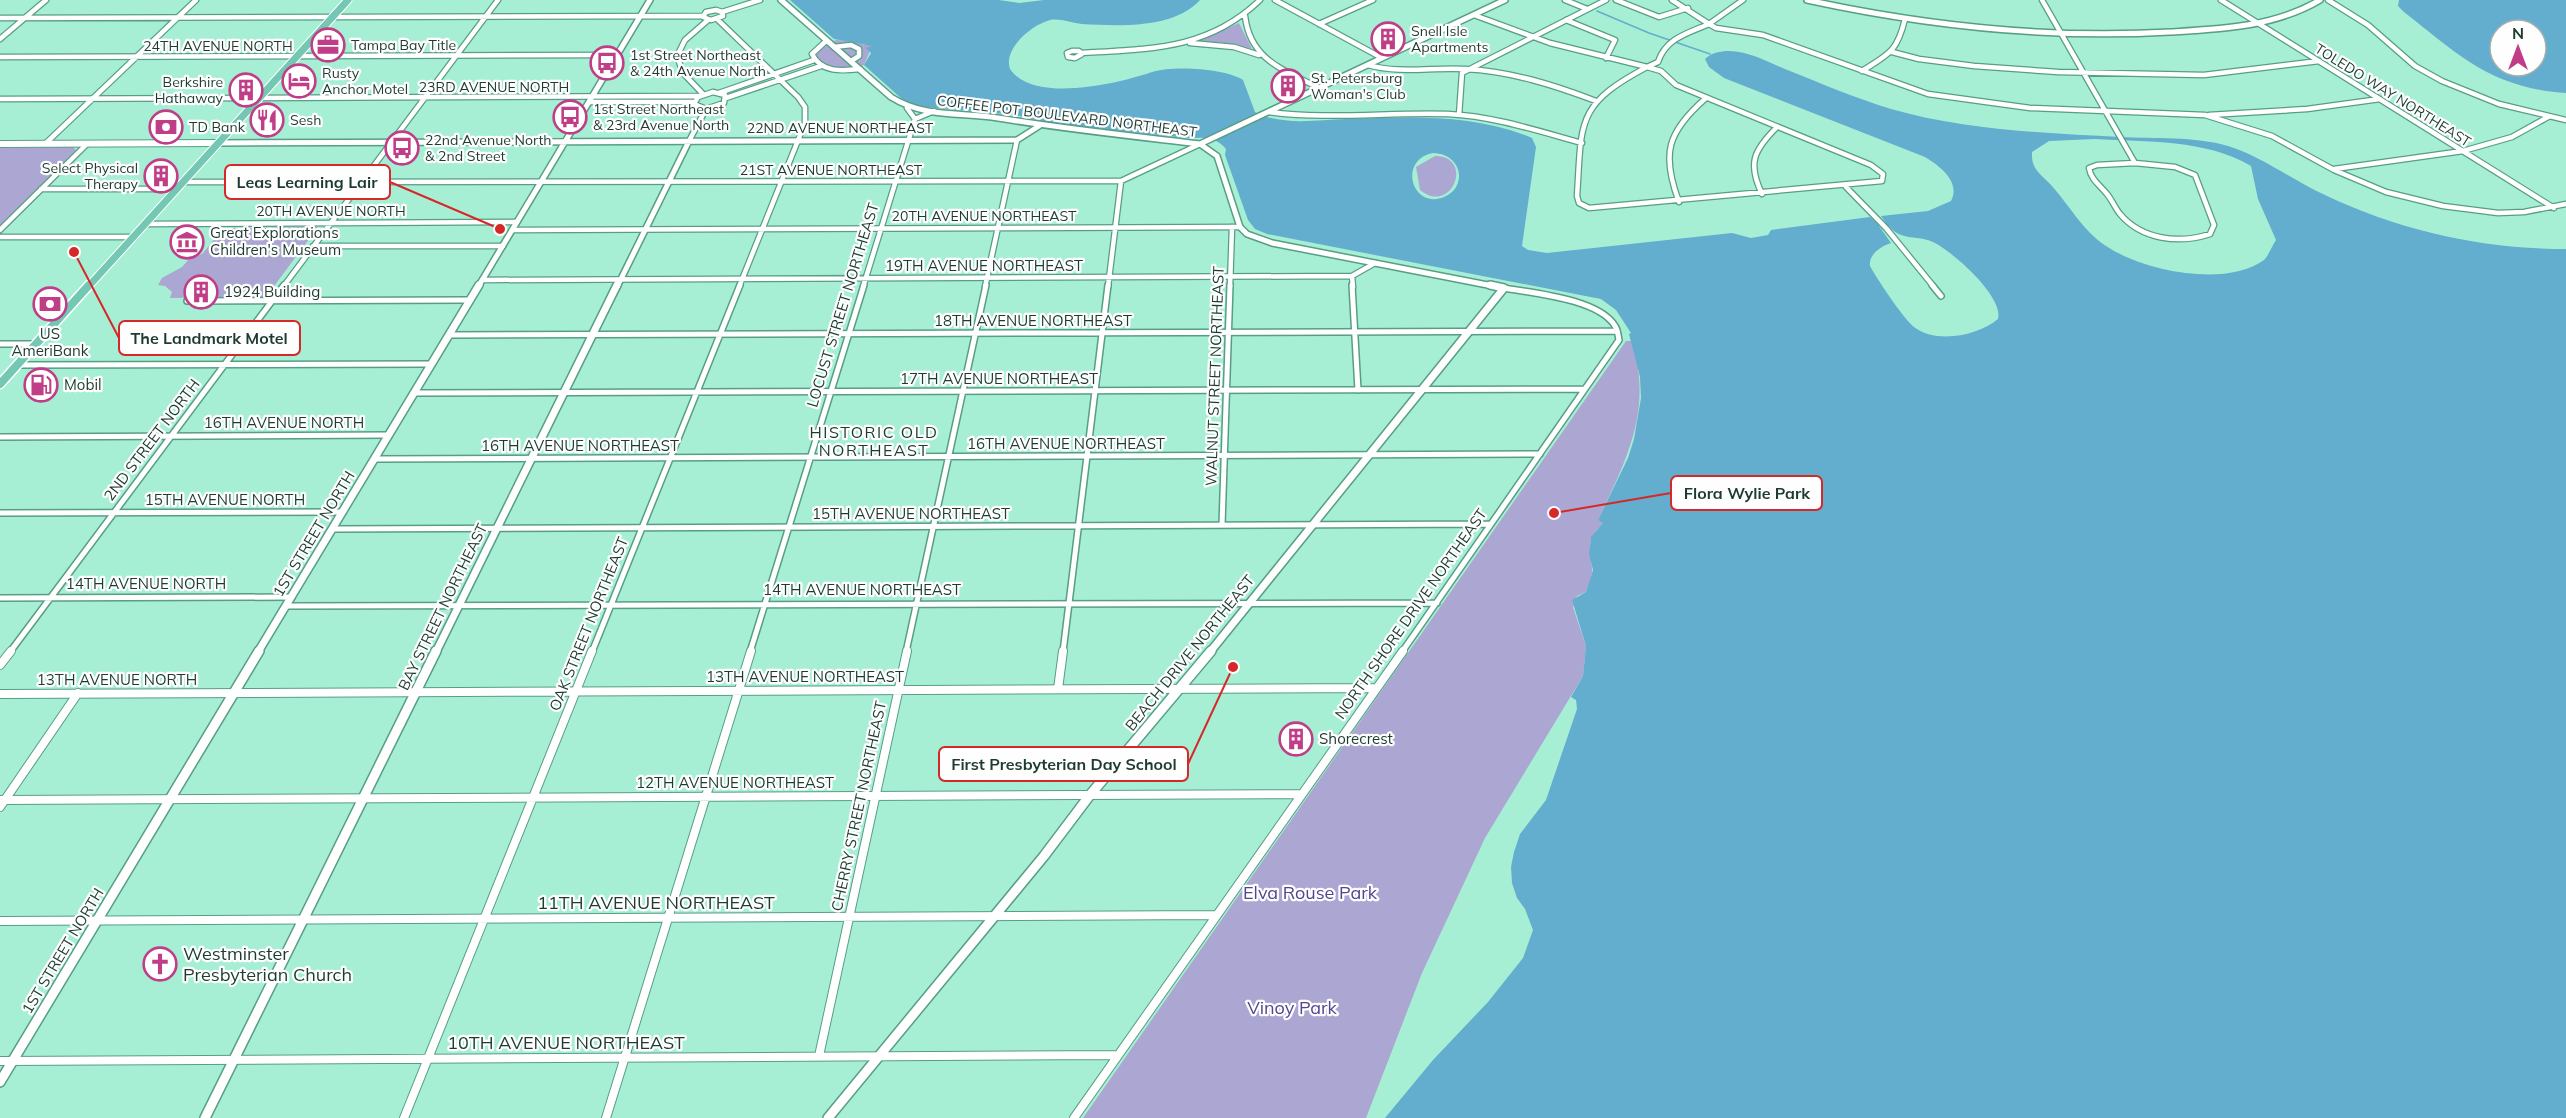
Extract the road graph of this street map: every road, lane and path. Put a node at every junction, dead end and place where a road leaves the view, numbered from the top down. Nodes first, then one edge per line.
1 (46, 0) edge
2 (196, 0) edge
3 (348, 0) edge
4 (498, 0) edge
5 (651, 0) edge
6 (760, 0) edge
7 (781, 0) edge
8 (1260, 0) edge
9 (1275, 0) edge
10 (1373, 0) edge
11 (1504, 0) edge
12 (1565, 0) edge
13 (1606, 0) edge
14 (1616, 0) edge
15 (1672, 0) edge
16 (1743, 0) edge
17 (1807, 0) edge
18 (2042, 0) edge
19 (2221, 0) edge
20 (2320, 0) edge
21 (2328, 0) edge
22 (1688, 8) junction
23 (1587, 9) junction
24 (722, 12) junction
25 (1474, 15) junction
26 (641, 16) junction
27 (702, 16) junction
28 (1245, 16) junction
29 (177, 17) junction
30 (332, 17) junction
31 (485, 17) junction
32 (0, 18) edge
33 (25, 18) junction
34 (717, 19) junction
35 (1905, 19) junction
36 (708, 20) junction
37 (1566, 20) junction
38 (2258, 23) junction
39 (1319, 24) junction
40 (1709, 24) junction
41 (2061, 34) junction
42 (1532, 37) junction
43 (0, 39) edge
44 (826, 41) junction
45 (1176, 44) junction
46 (834, 47) junction
47 (1892, 52) junction
48 (1082, 53) dead end
49 (1260, 55) junction
50 (297, 56) junction
51 (456, 56) junction
52 (617, 56) junction
53 (0, 57) edge
54 (136, 57) junction
55 (1382, 58) junction
56 (1605, 58) junction
57 (814, 60) junction
58 (851, 61) junction
59 (2319, 61) junction
60 (1658, 62) junction
61 (1368, 65) junction
62 (821, 66) junction
63 (1647, 67) junction
64 (860, 69) junction
65 (1466, 69) junction
66 (1661, 71) junction
67 (1862, 71) junction
68 (2084, 72) junction
69 (773, 74) junction
70 (781, 80) junction
71 (1319, 88) junction
72 (719, 93) junction
73 (701, 95) junction
74 (425, 97) junction
75 (94, 98) junction
76 (259, 98) junction
77 (726, 98) junction
78 (1706, 98) junction
79 (0, 99) edge
80 (2380, 99) junction
81 (590, 100) junction
82 (1596, 101) junction
83 (693, 102) junction
84 (908, 108) junction
85 (706, 109) junction
86 (934, 111) junction
87 (1269, 112) junction
88 (2104, 113) junction
89 (1459, 115) junction
90 (2205, 115) junction
91 (2548, 117) junction
92 (915, 119) junction
93 (2566, 120) edge
94 (1039, 126) junction
95 (1777, 127) junction
96 (909, 139) junction
97 (798, 140) junction
98 (1017, 140) junction
99 (689, 141) junction
100 (565, 142) junction
101 (218, 143) junction
102 (391, 143) junction
103 (1582, 143) junction
104 (0, 144) edge
105 (45, 144) junction
106 (87, 144) junction
107 (1200, 144) junction
108 (2463, 151) junction
109 (2135, 163) junction
110 (2334, 170) junction
111 (1121, 181) junction
112 (188, 182) junction
113 (362, 182) junction
114 (781, 182) junction
115 (896, 182) junction
116 (1008, 182) junction
117 (540, 183) junction
118 (668, 183) junction
119 (1846, 187) junction
120 (41, 189) junction
121 (177, 189) junction
122 (1762, 194) junction
123 (1679, 202) junction
124 (2566, 204) edge
125 (2554, 208) junction
126 (331, 223) junction
127 (145, 224) junction
128 (514, 226) junction
129 (1232, 227) junction
130 (1240, 227) junction
131 (998, 228) junction
132 (1115, 228) junction
133 (645, 229) junction
134 (762, 229) junction
135 (881, 229) junction
136 (0, 230) edge
137 (0, 237) edge
138 (133, 237) junction
139 (314, 246) junction
140 (503, 246) junction
141 (1375, 263) junction
142 (1352, 276) junction
143 (1230, 277) junction
144 (987, 278) junction
145 (1109, 278) junction
146 (866, 279) junction
147 (482, 280) junction
148 (621, 280) junction
149 (742, 280) junction
150 (1504, 288) junction
151 (1941, 296) dead end
152 (470, 300) junction
153 (187, 301) dead end
154 (272, 301) junction
155 (1472, 331) junction
156 (1617, 331) junction
157 (1102, 332) junction
158 (1228, 332) junction
159 (1355, 332) junction
160 (849, 333) junction
161 (975, 333) junction
162 (593, 334) junction
163 (720, 334) junction
164 (449, 335) junction
165 (0, 344) edge
166 (36, 344) junction
167 (432, 364) junction
168 (17, 365) junction
169 (225, 365) junction
170 (0, 384) edge
171 (1584, 389) junction
172 (1227, 390) junction
173 (1358, 390) junction
174 (1422, 390) junction
175 (963, 391) junction
176 (1095, 391) junction
177 (697, 392) junction
178 (831, 392) junction
179 (414, 393) junction
180 (564, 393) junction
181 (389, 435) junction
182 (0, 436) edge
183 (171, 436) junction
184 (1540, 454) junction
185 (1225, 455) junction
186 (1370, 455) junction
187 (949, 456) junction
188 (1087, 456) junction
189 (811, 457) junction
190 (532, 458) junction
191 (670, 458) junction
192 (375, 459) junction
193 (114, 512) junction
194 (343, 512) junction
195 (0, 513) edge
196 (1490, 524) junction
197 (1222, 525) junction
198 (1312, 525) junction
199 (934, 526) junction
200 (1079, 526) junction
201 (642, 527) junction
202 (789, 527) junction
203 (497, 528) junction
204 (333, 529) junction
205 (292, 597) junction
206 (0, 598) edge
207 (50, 598) junction
208 (1249, 602) junction
209 (1069, 603) junction
210 (1437, 603) junction
211 (765, 604) junction
212 (917, 604) junction
213 (459, 605) junction
214 (611, 605) junction
215 (286, 606) junction
216 (0, 665) edge
217 (1180, 688) junction
218 (1376, 688) junction
219 (1058, 689) junction
220 (738, 690) junction
221 (898, 690) junction
222 (576, 691) junction
223 (416, 692) junction
224 (78, 693) junction
225 (234, 693) junction
226 (0, 694) edge
227 (1301, 794) junction
228 (1090, 795) junction
229 (875, 796) junction
230 (706, 797) junction
231 (363, 798) junction
232 (533, 798) junction
233 (170, 800) junction
234 (2, 802) edge
235 (1216, 915) junction
236 (994, 916) junction
237 (849, 917) junction
238 (668, 918) junction
239 (484, 919) junction
240 (303, 920) junction
241 (0, 921) edge
242 (97, 921) junction
243 (1118, 1055) junction
244 (819, 1056) junction
245 (877, 1056) junction
246 (625, 1057) junction
247 (428, 1059) junction
248 (234, 1060) junction
249 (0, 1061) edge
250 (13, 1061) junction
251 (0, 1082) edge
252 (205, 1118) edge
253 (404, 1118) edge
254 (606, 1118) edge
255 (828, 1118) edge
256 (1074, 1118) edge

1 - 33 street
2 - 29 street
3 - 30 main road
4 - 31 street, 2ND STREET NORTH
5 - 26 street, 1ST STREET NORTH
6 - 24 street
7 - 44 street, COFFEE POT BOULEVARD NORTHEAST
8 - 28 street
9 - 39 street
10 - 39 street
11 - 25 street
12 - 23 street
13 - 23 street
14 - 22 street
15 - 22 street
16 - 40 street
17 - 35 street
18 - 41 street
19 - 38 street, TOLEDO WAY NORTHEAST
20 - 38 street
21 - 91 street
22 - 40 street
23 - 37 street
24 - 27 street
24 - 34 street
25 - 42 street
25 - 55 street
26 - 27 street
26 - 31 street
26 - 52 street, 1ST STREET NORTH
27 - 36 street
28 - 45 street
28 - 49 street
29 - 30 street
29 - 33 street
29 - 54 street
30 - 31 street
30 - 50 main road
31 - 51 street, 2ND STREET NORTH
32 - 33 street
33 - 43 street
34 - 36 street
34 - 69 street
35 - 41 street
35 - 47 street
36 - 73 street
37 - 42 street
37 - 56 street
38 - 41 street
38 - 59 street, TOLEDO WAY NORTHEAST
39 - 55 street
40 - 60 street
40 - 67 street
41 - 68 street
42 - 56 street
42 - 65 street
44 - 46 street, COFFEE POT BOULEVARD NORTHEAST
44 - 57 street
45 - 48 street
45 - 49 street
46 - 58 street, COFFEE POT BOULEVARD NORTHEAST
46 - 58 street, COFFEE POT BOULEVARD NORTHEAST
47 - 67 street
47 - 68 street
49 - 71 street
50 - 51 street, 24TH AVENUE NORTH
50 - 54 street, 24TH AVENUE NORTH
50 - 76 main road
51 - 52 street, 24TH AVENUE NORTH
51 - 74 street, 2ND STREET NORTH
52 - 81 street, 1ST STREET NORTH
53 - 54 street, 24TH AVENUE NORTH
54 - 75 street
55 - 61 street
56 - 63 street
57 - 62 street
57 - 69 street
58 - 64 street, COFFEE POT BOULEVARD NORTHEAST
59 - 68 street
59 - 80 street, TOLEDO WAY NORTHEAST
60 - 63 street
60 - 66 street
61 - 65 street
61 - 71 street
62 - 64 street
62 - 70 street
63 - 66 street
63 - 82 street
64 - 84 street, COFFEE POT BOULEVARD NORTHEAST
65 - 82 street
65 - 89 street
66 - 78 street
67 - 88 street
68 - 88 street
69 - 70 street
69 - 72 street
70 - 77 street
70 - 97 street, OAK STREET NORTHEAST
71 - 87 street
72 - 73 street
72 - 77 street
73 - 81 street
73 - 83 street
74 - 76 street, 23RD AVENUE NORTH
74 - 81 street, 23RD AVENUE NORTH
74 - 102 street, 2ND STREET NORTH
75 - 76 street, 23RD AVENUE NORTH
75 - 79 street, 23RD AVENUE NORTH
75 - 105 street
76 - 101 main road
77 - 85 street
78 - 95 street
78 - 123 street
80 - 90 street
80 - 108 street, TOLEDO WAY NORTHEAST
81 - 83 street
81 - 100 street, 1ST STREET NORTH
82 - 103 street
83 - 85 street
84 - 86 street, COFFEE POT BOULEVARD NORTHEAST
84 - 92 street
85 - 99 street, BAY STREET NORTHEAST
86 - 92 street
86 - 94 street, COFFEE POT BOULEVARD NORTHEAST
87 - 89 street
87 - 107 street
88 - 90 street
88 - 109 street
89 - 103 street
90 - 110 street
91 - 93 street
91 - 108 street
92 - 96 street, LOCUST STREET NORTHEAST
94 - 98 street
94 - 107 street, COFFEE POT BOULEVARD NORTHEAST
95 - 119 street
95 - 122 street
96 - 97 street, 22ND AVENUE NORTHEAST
96 - 98 street, 22ND AVENUE NORTHEAST
96 - 115 street, LOCUST STREET NORTHEAST
97 - 99 street, 22ND AVENUE NORTHEAST
97 - 114 street, OAK STREET NORTHEAST
98 - 116 street, CHERRY STREET NORTHEAST
99 - 100 street, 22ND AVENUE NORTHEAST
99 - 118 street, BAY STREET NORTHEAST
100 - 102 street, 22ND AVENUE NORTHEAST
100 - 117 street, 1ST STREET NORTH
101 - 102 street, 22ND AVENUE NORTHEAST
101 - 106 main road
101 - 112 main road
102 - 113 street, 2ND STREET NORTH
103 - 123 street
104 - 105 main road
105 - 106 main road
106 - 120 street
107 - 111 street
107 - 130 street, COFFEE POT BOULEVARD NORTHEAST
108 - 110 street
108 - 125 street, TOLEDO WAY NORTHEAST
109 - 109 street
110 - 125 street
111 - 116 street, 21ST AVENUE NORTHEAST
111 - 132 street
112 - 113 street, 21ST AVENUE NORTHEAST
112 - 121 main road
113 - 117 street, 21ST AVENUE NORTHEAST
113 - 126 street, 2ND STREET NORTH
114 - 115 street, 21ST AVENUE NORTHEAST
114 - 118 street, 21ST AVENUE NORTHEAST
114 - 134 street, OAK STREET NORTHEAST
115 - 116 street, 21ST AVENUE NORTHEAST
115 - 135 street, LOCUST STREET NORTHEAST
116 - 131 street, CHERRY STREET NORTHEAST
117 - 118 street, 21ST AVENUE NORTHEAST
117 - 128 street, 1ST STREET NORTH
118 - 133 street, BAY STREET NORTHEAST
119 - 122 street
119 - 151 street
120 - 121 street
120 - 136 street
121 - 127 main road
122 - 123 street
124 - 125 street
126 - 127 street, 20TH AVENUE NORTH
126 - 128 street, 20TH AVENUE NORTH
126 - 139 street, 2ND STREET NORTH
127 - 138 main road
128 - 133 street, 20TH AVENUE NORTHEAST
128 - 140 street, 1ST STREET NORTH
129 - 130 street, 20TH AVENUE NORTHEAST
129 - 132 street, 20TH AVENUE NORTHEAST
129 - 143 street, WALNUT STREET NORTHEAST
130 - 141 street
131 - 132 street, 20TH AVENUE NORTHEAST
131 - 135 street, 20TH AVENUE NORTHEAST
131 - 144 street, CHERRY STREET NORTHEAST
132 - 145 street
133 - 134 street, 20TH AVENUE NORTHEAST
133 - 148 street, BAY STREET NORTHEAST
134 - 135 street, 20TH AVENUE NORTHEAST
134 - 149 street, OAK STREET NORTHEAST
135 - 146 street, LOCUST STREET NORTHEAST
137 - 138 street
138 - 166 main road
139 - 140 street
139 - 154 street, 2ND STREET NORTH
140 - 147 street, 1ST STREET NORTH
141 - 142 street, 19TH AVENUE NORTHEAST
141 - 150 street
142 - 143 street, 19TH AVENUE NORTHEAST
142 - 159 street
143 - 145 street, 19TH AVENUE NORTHEAST
143 - 158 street, WALNUT STREET NORTHEAST
144 - 145 street, 19TH AVENUE NORTHEAST
144 - 146 street, 19TH AVENUE NORTHEAST
144 - 161 street, CHERRY STREET NORTHEAST
145 - 157 street
146 - 149 street, 19TH AVENUE NORTHEAST
146 - 160 street, LOCUST STREET NORTHEAST
147 - 148 street, 19TH AVENUE NORTHEAST
147 - 152 street, 1ST STREET NORTH
148 - 149 street, 19TH AVENUE NORTHEAST
148 - 162 street, BAY STREET NORTHEAST
149 - 163 street, OAK STREET NORTHEAST
150 - 155 street, BEACH DRIVE NORTHEAST
150 - 156 street
152 - 154 street
152 - 164 street, 1ST STREET NORTH
153 - 154 street
154 - 169 street, 2ND STREET NORTH
155 - 156 street, 18TH AVENUE NORTHEAST
155 - 159 street, 18TH AVENUE NORTHEAST
155 - 174 street, BEACH DRIVE NORTHEAST
156 - 171 street, NORTH SHORE DRIVE NORTHEAST
157 - 158 street, 18TH AVENUE NORTHEAST
157 - 161 street, 18TH AVENUE NORTHEAST
157 - 176 street
158 - 159 street, 18TH AVENUE NORTHEAST
158 - 172 street, WALNUT STREET NORTHEAST
159 - 173 street
160 - 161 street, 18TH AVENUE NORTHEAST
160 - 163 street, 18TH AVENUE NORTHEAST
160 - 178 street, LOCUST STREET NORTHEAST
161 - 175 street, CHERRY STREET NORTHEAST
162 - 163 street, 18TH AVENUE NORTHEAST
162 - 164 street, 18TH AVENUE NORTHEAST
162 - 180 street, BAY STREET NORTHEAST
163 - 177 street, OAK STREET NORTHEAST
164 - 167 street, 1ST STREET NORTH
165 - 166 street
166 - 168 main road
167 - 169 street
167 - 179 street, 1ST STREET NORTH
168 - 169 street
168 - 170 main road
169 - 183 street, 2ND STREET NORTH
171 - 174 street, 17TH AVENUE NORTHEAST
171 - 184 street, NORTH SHORE DRIVE NORTHEAST
172 - 173 street, 17TH AVENUE NORTHEAST
172 - 176 street, 17TH AVENUE NORTHEAST
172 - 185 street, WALNUT STREET NORTHEAST
173 - 174 street, 17TH AVENUE NORTHEAST
174 - 186 street, BEACH DRIVE NORTHEAST
175 - 176 street, 17TH AVENUE NORTHEAST
175 - 178 street, 17TH AVENUE NORTHEAST
175 - 187 street, CHERRY STREET NORTHEAST
176 - 188 street
177 - 178 street, 17TH AVENUE NORTHEAST
177 - 180 street, 17TH AVENUE NORTHEAST
177 - 191 street, OAK STREET NORTHEAST
178 - 189 street, LOCUST STREET NORTHEAST
179 - 180 street, 17TH AVENUE NORTHEAST
179 - 181 street, 1ST STREET NORTH
180 - 190 street, BAY STREET NORTHEAST
181 - 183 street, 16TH AVENUE NORTH
181 - 192 street, 1ST STREET NORTH
182 - 183 street, 16TH AVENUE NORTH
183 - 193 street, 2ND STREET NORTH
184 - 186 street, 16TH AVENUE NORTHEAST
184 - 196 street, NORTH SHORE DRIVE NORTHEAST
185 - 186 street, 16TH AVENUE NORTHEAST
185 - 188 street, 16TH AVENUE NORTHEAST
185 - 197 street, WALNUT STREET NORTHEAST
186 - 198 street, BEACH DRIVE NORTHEAST
187 - 188 street, 16TH AVENUE NORTHEAST
187 - 189 street, 16TH AVENUE NORTHEAST
187 - 199 street, CHERRY STREET NORTHEAST
188 - 200 street
189 - 191 street, 16TH AVENUE NORTHEAST
189 - 202 street, LOCUST STREET NORTHEAST
190 - 191 street, 16TH AVENUE NORTHEAST
190 - 192 street, 16TH AVENUE NORTHEAST
190 - 203 street, BAY STREET NORTHEAST
191 - 201 street, OAK STREET NORTHEAST
192 - 194 street, 1ST STREET NORTH
193 - 194 street, 15TH AVENUE NORTH
193 - 195 street, 15TH AVENUE NORTH
193 - 207 street, 2ND STREET NORTH
194 - 204 street, 1ST STREET NORTH
196 - 198 street, 15TH AVENUE NORTHEAST
196 - 210 street, NORTH SHORE DRIVE NORTHEAST
197 - 198 street, 15TH AVENUE NORTHEAST
197 - 200 street, 15TH AVENUE NORTHEAST
198 - 208 street, BEACH DRIVE NORTHEAST
199 - 200 street, 15TH AVENUE NORTHEAST
199 - 202 street, 15TH AVENUE NORTHEAST
199 - 212 street, CHERRY STREET NORTHEAST
200 - 209 street
201 - 202 street, 15TH AVENUE NORTHEAST
201 - 203 street, 15TH AVENUE NORTHEAST
201 - 214 street, OAK STREET NORTHEAST
202 - 211 street, LOCUST STREET NORTHEAST
203 - 204 street, 15TH AVENUE NORTHEAST
203 - 213 street, BAY STREET NORTHEAST
204 - 205 street, 1ST STREET NORTH
205 - 207 street, 14TH AVENUE NORTH
205 - 215 street, 1ST STREET NORTH
206 - 207 street, 14TH AVENUE NORTH
207 - 216 street, 2ND STREET NORTH
208 - 209 street, 14TH AVENUE NORTHEAST
208 - 210 street, 14TH AVENUE NORTHEAST
208 - 217 street, BEACH DRIVE NORTHEAST
209 - 212 street, 14TH AVENUE NORTHEAST
209 - 219 street
210 - 218 street, NORTH SHORE DRIVE NORTHEAST
211 - 212 street, 14TH AVENUE NORTHEAST
211 - 214 street, 14TH AVENUE NORTHEAST
211 - 220 street, LOCUST STREET NORTHEAST
212 - 221 street, CHERRY STREET NORTHEAST
213 - 214 street, 14TH AVENUE NORTHEAST
213 - 215 street, 14TH AVENUE NORTHEAST
213 - 223 street, BAY STREET NORTHEAST
214 - 222 street, OAK STREET NORTHEAST
215 - 225 street, 1ST STREET NORTH
217 - 218 street, 13TH AVENUE NORTHEAST
217 - 219 street, 13TH AVENUE NORTHEAST
217 - 228 street, BEACH DRIVE NORTHEAST
218 - 227 street, NORTH SHORE DRIVE NORTHEAST
219 - 221 street, 13TH AVENUE NORTHEAST
220 - 221 street, 13TH AVENUE NORTHEAST
220 - 222 street, 13TH AVENUE NORTHEAST
220 - 230 street, LOCUST STREET NORTHEAST
221 - 229 street, CHERRY STREET NORTHEAST
222 - 223 street, 13TH AVENUE NORTHEAST
222 - 232 street, OAK STREET NORTHEAST
223 - 225 street, 13TH AVENUE NORTHEAST
223 - 231 street, BAY STREET NORTHEAST
224 - 225 street, 13TH AVENUE NORTH
224 - 226 street, 13TH AVENUE NORTH
224 - 234 street
225 - 233 street, 1ST STREET NORTH
227 - 228 street, 12TH AVENUE NORTHEAST
227 - 235 street, NORTH SHORE DRIVE NORTHEAST
228 - 229 street, 12TH AVENUE NORTHEAST
228 - 236 street, BEACH DRIVE NORTHEAST
229 - 230 street, 12TH AVENUE NORTHEAST
229 - 237 street, CHERRY STREET NORTHEAST
230 - 232 street, 12TH AVENUE NORTHEAST
230 - 238 street, LOCUST STREET NORTHEAST
231 - 232 street, 12TH AVENUE NORTHEAST
231 - 233 street, 12TH AVENUE NORTHEAST
231 - 240 street, BAY STREET NORTHEAST
232 - 239 street, OAK STREET NORTHEAST
233 - 234 street, 12TH AVENUE NORTHEAST
233 - 242 street, 1ST STREET NORTH
235 - 236 street, 11TH AVENUE NORTHEAST
235 - 243 street, NORTH SHORE DRIVE NORTHEAST
236 - 237 street, 11TH AVENUE NORTHEAST
236 - 245 street, BEACH DRIVE NORTHEAST
237 - 238 street, 11TH AVENUE NORTHEAST
237 - 244 street, CHERRY STREET NORTHEAST
238 - 239 street, 11TH AVENUE NORTHEAST
238 - 246 street, LOCUST STREET NORTHEAST
239 - 240 street, 11TH AVENUE NORTHEAST
239 - 247 street, OAK STREET NORTHEAST
240 - 242 street, 11TH AVENUE NORTHEAST
240 - 248 street, BAY STREET NORTHEAST
241 - 242 street, 11TH AVENUE NORTHEAST
242 - 250 street, 1ST STREET NORTH
243 - 245 street, 10TH AVENUE NORTHEAST
243 - 256 street, NORTH SHORE DRIVE NORTHEAST
244 - 245 street, 10TH AVENUE NORTHEAST
244 - 246 street, 10TH AVENUE NORTHEAST
245 - 255 street, BEACH DRIVE NORTHEAST
246 - 247 street, 10TH AVENUE NORTHEAST
246 - 254 street, LOCUST STREET NORTHEAST
247 - 248 street, 10TH AVENUE NORTHEAST
247 - 253 street, OAK STREET NORTHEAST
248 - 250 street, 10TH AVENUE NORTHEAST
248 - 252 street, BAY STREET NORTHEAST
249 - 250 street, 10TH AVENUE NORTHEAST
250 - 251 street, 1ST STREET NORTH

